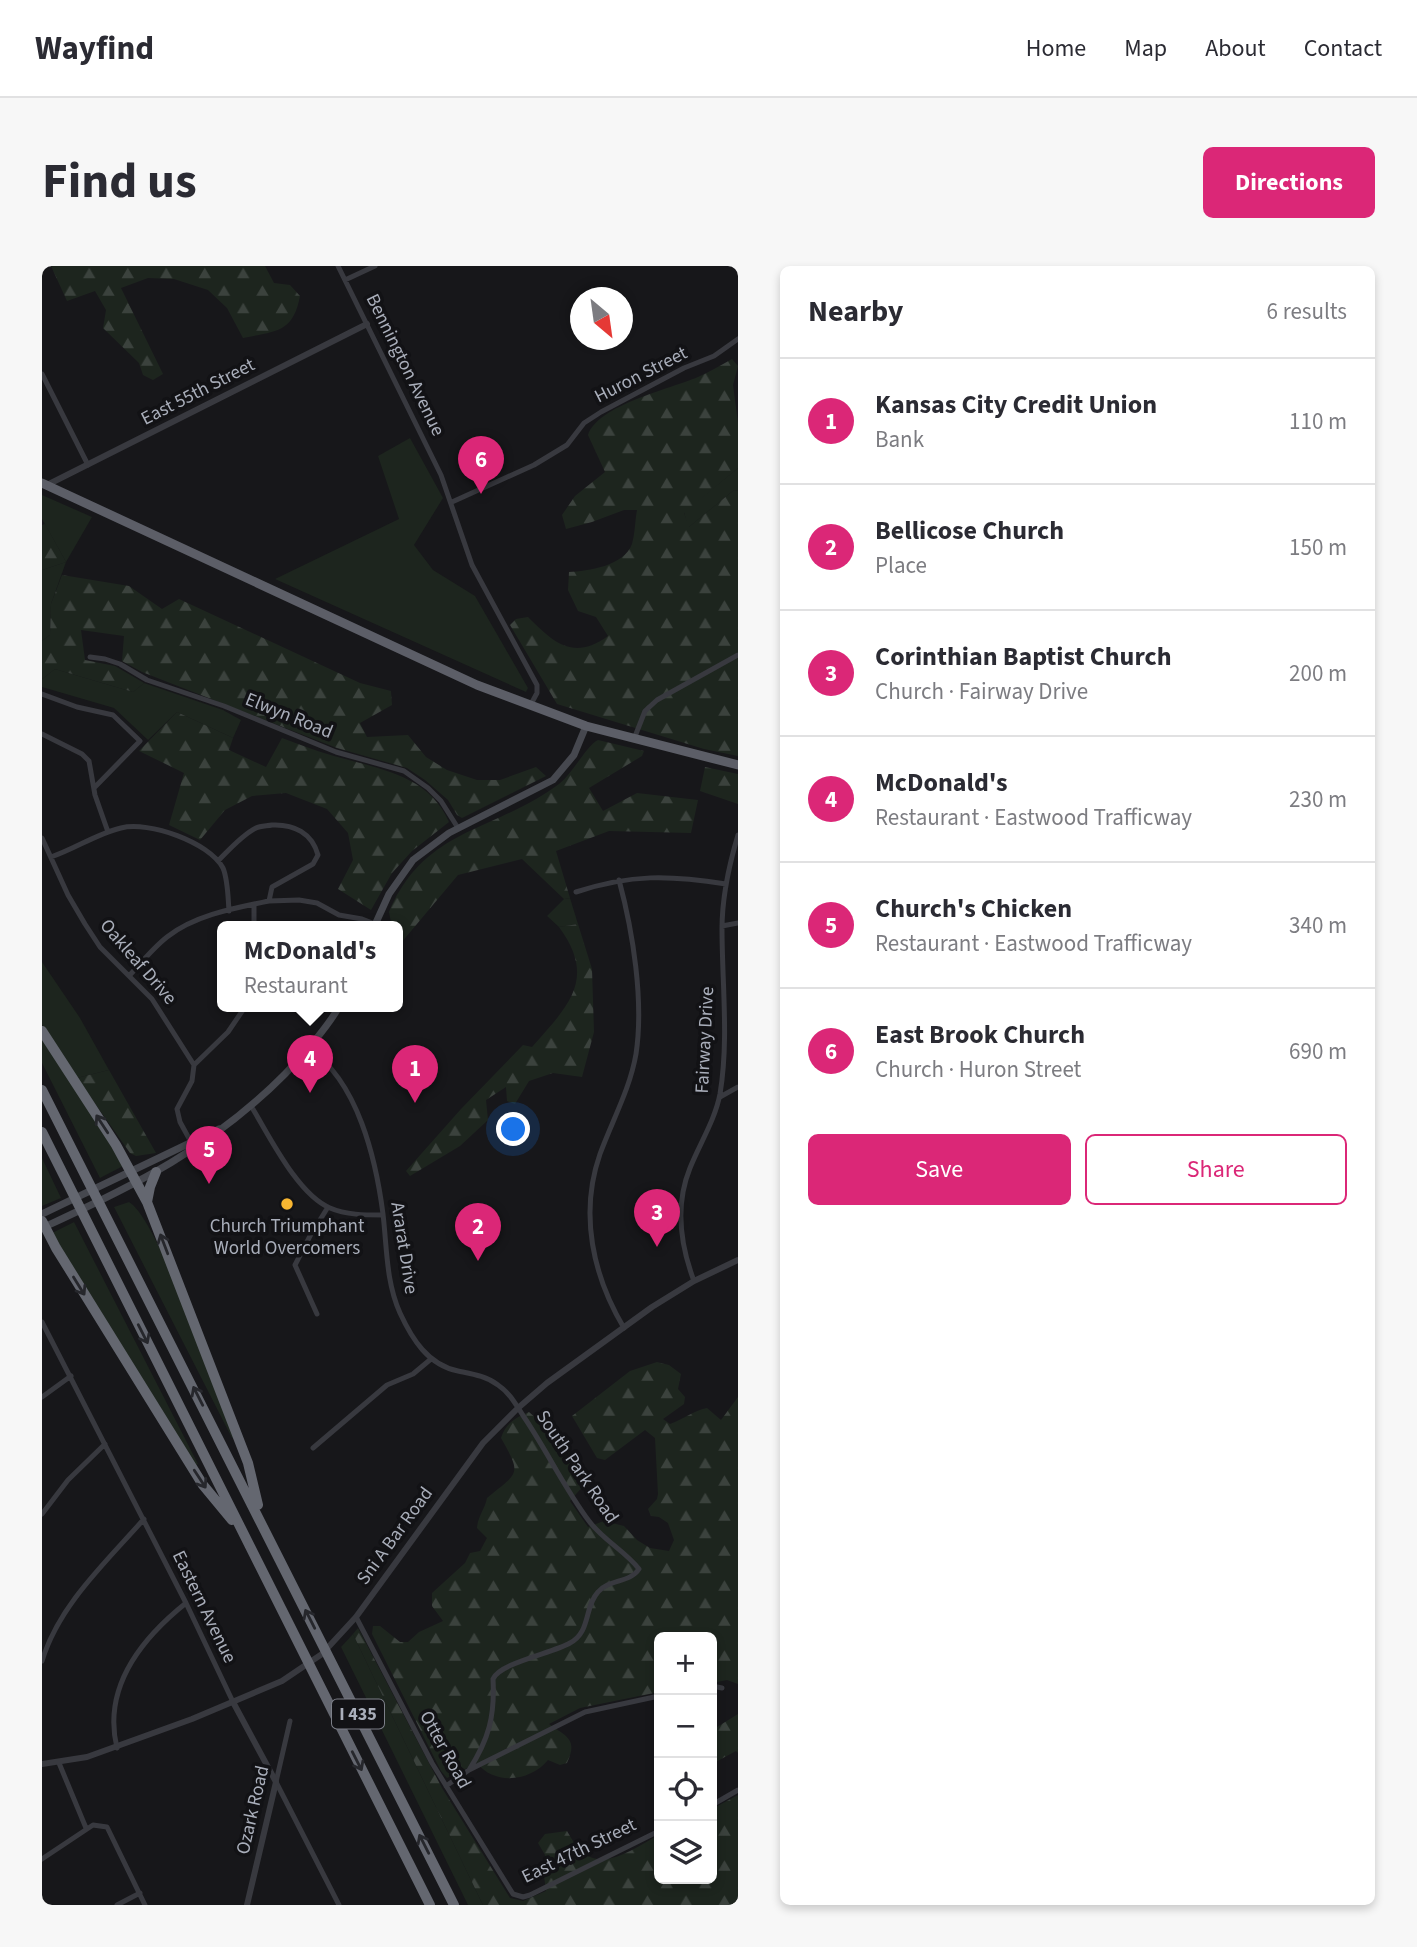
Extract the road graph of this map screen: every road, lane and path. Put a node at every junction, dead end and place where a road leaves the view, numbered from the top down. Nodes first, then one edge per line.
1 (338, 266) edge
2 (375, 266) edge
3 (345, 279) junction
4 (367, 324) junction
5 (738, 339) edge
6 (42, 374) edge
7 (88, 465) junction
8 (44, 485) edge
9 (452, 502) junction
10 (738, 655) edge
11 (90, 657) dead end
12 (42, 694) edge
13 (530, 706) junction
14 (586, 726) junction
15 (42, 734) edge
16 (634, 739) junction
17 (738, 765) edge
18 (94, 788) junction
19 (458, 828) junction
20 (108, 832) junction
21 (738, 835) edge
22 (42, 838) edge
23 (51, 857) junction
24 (218, 860) junction
25 (620, 880) junction
26 (726, 884) junction
27 (576, 892) dead end
28 (269, 901) junction
29 (254, 904) junction
30 (229, 911) junction
31 (254, 921) edge
32 (366, 921) edge
33 (376, 921) edge
34 (738, 923) edge
35 (722, 926) junction
36 (130, 976) junction
37 (242, 1012) edge
38 (335, 1012) edge
39 (42, 1031) edge
40 (309, 1049) junction
41 (194, 1065) junction
42 (738, 1087) edge
43 (42, 1090) edge
44 (720, 1097) junction
45 (251, 1106) junction
46 (226, 1125) junction
47 (42, 1132) edge
48 (191, 1142) junction
49 (131, 1171) junction
50 (156, 1172) junction
51 (136, 1183) junction
52 (147, 1202) junction
53 (328, 1207) junction
54 (42, 1214) edge
55 (383, 1215) junction
56 (43, 1225) edge
57 (42, 1240) edge
58 (56, 1248) junction
59 (738, 1260) edge
60 (694, 1282) junction
61 (317, 1314) dead end
62 (42, 1322) edge
63 (624, 1328) junction
64 (431, 1359) junction
65 (71, 1376) junction
66 (42, 1397) edge
67 (518, 1408) junction
68 (105, 1444) junction
69 (313, 1448) dead end
70 (42, 1514) edge
71 (144, 1519) junction
72 (262, 1522) junction
73 (245, 1537) junction
74 (186, 1603) junction
75 (356, 1617) junction
76 (42, 1661) edge
77 (717, 1687) edge
78 (722, 1688) dead end
79 (654, 1697) edge
80 (233, 1702) junction
81 (290, 1721) dead end
82 (117, 1748) junction
83 (59, 1763) junction
84 (42, 1764) edge
85 (469, 1770) junction
86 (275, 1782) junction
87 (446, 1786) junction
88 (738, 1790) edge
89 (717, 1802) edge
90 (86, 1828) junction
91 (654, 1833) edge
92 (42, 1859) edge
93 (139, 1893) junction
94 (513, 1894) joint
95 (117, 1905) edge
96 (145, 1905) edge
97 (247, 1905) edge
98 (338, 1905) edge
99 (430, 1905) edge
100 (454, 1905) edge

1 - 3 street, Bennington Avenue
2 - 3 street
3 - 4 street, Bennington Avenue
4 - 7 street, East 55th Street
4 - 9 street, Bennington Avenue
5 - 9 street, Huron Street
6 - 7 street
7 - 8 street, East 55th Street
8 - 13 highway
9 - 13 street, Bennington Avenue
10 - 16 street
11 - 19 street, Elwyn Road
12 - 18 street
13 - 14 highway
14 - 16 highway
14 - 19 main road
15 - 18 street
16 - 17 highway
18 - 20 street
19 - 33 main road
20 - 23 street
20 - 24 street
21 - 26 street, Fairway Drive
22 - 23 street, Oakleaf Drive
23 - 36 street, Oakleaf Drive
24 - 28 street
24 - 30 street
25 - 26 street
25 - 27 street
25 - 63 street
26 - 35 street, Fairway Drive
28 - 29 street
28 - 32 street
29 - 30 street
29 - 31 street
30 - 36 street
34 - 35 street
35 - 44 street, Fairway Drive
36 - 41 street, Oakleaf Drive
37 - 41 street
38 - 40 main road
49 -> 39 highway
40 - 45 main road
40 - 55 street, Ararat Drive
41 - 48 street
42 - 44 street
72 -> 43 highway, I 435
44 - 60 street, Fairway Drive
45 - 46 main road
45 - 53 street
46 - 48 main road
46 - 50 main road
47 -> 73 highway, I 435
48 - 49 main road
49 - 51 highway
49 - 54 main road
50 - 51 main road
50 - 52 highway
51 - 52 highway
51 - 56 main road
72 -> 52 highway
53 - 55 street
53 - 61 street
55 - 64 street, Ararat Drive
56 - 58 highway
57 - 58 highway
58 -> 73 highway
59 - 60 street, Sni A Bar Road
60 - 63 street, Sni A Bar Road
62 - 65 street, Eastern Avenue
63 - 67 street, Sni A Bar Road
64 - 67 street, Ararat Drive
64 - 69 street
65 - 66 street
65 - 68 street, Eastern Avenue
67 - 75 street, Sni A Bar Road
67 - 85 street, South Park Road
68 - 70 street
68 - 71 street, Eastern Avenue
71 - 74 street, Eastern Avenue
71 - 76 street
100 -> 72 highway, I 435
73 -> 99 highway, I 435
74 - 80 street, Eastern Avenue
74 - 82 street
75 - 80 street, Sni A Bar Road
75 - 87 street, Otter Road
77 - 78 street
79 - 85 street
80 - 82 street, Sni A Bar Road
80 - 86 street, Eastern Avenue
81 - 86 street, Ozark Road
82 - 83 street, Sni A Bar Road
83 - 84 street, Sni A Bar Road
83 - 90 street
85 - 87 street
86 - 97 street, Ozark Road
86 - 98 street, Eastern Avenue
87 - 94 street, Otter Road
88 - 89 street
90 - 92 street
90 - 93 street
91 - 94 street, East 47th Street
93 - 95 street
93 - 96 street

